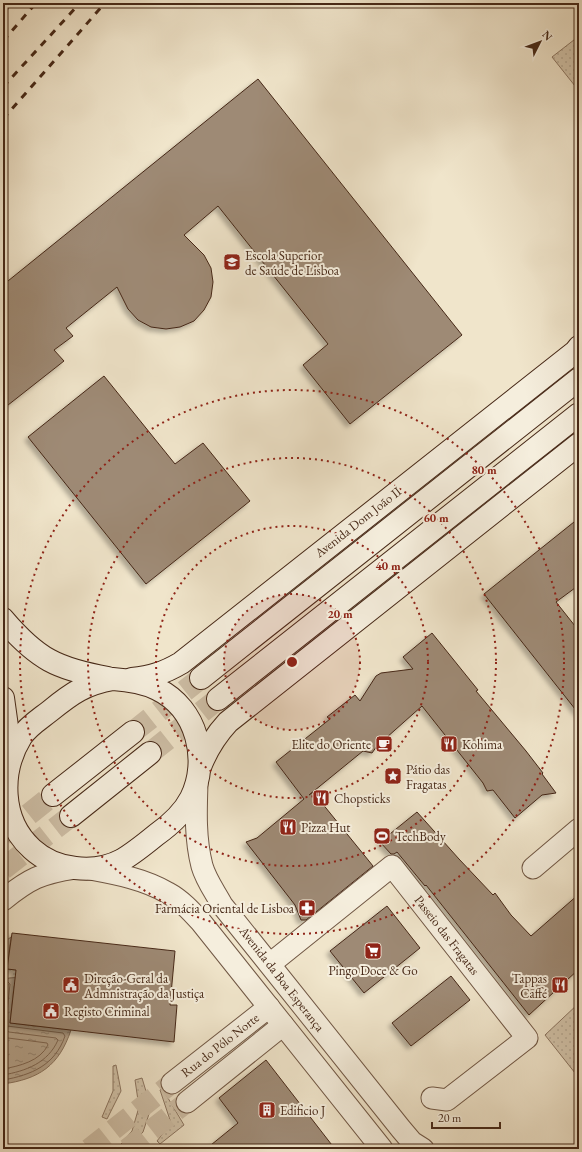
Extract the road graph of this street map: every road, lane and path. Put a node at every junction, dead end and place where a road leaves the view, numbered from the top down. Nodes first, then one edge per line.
1 (578, 350) edge
2 (579, 379) edge
3 (579, 414) edge
4 (579, 444) edge
5 (3, 619) edge
6 (202, 678) tunnel mouth
7 (121, 679) junction
8 (3, 698) edge
9 (218, 699) tunnel mouth
10 (133, 732) tunnel mouth
11 (150, 753) tunnel mouth
12 (5, 774) edge
13 (198, 777) junction
14 (53, 795) tunnel mouth
15 (70, 816) tunnel mouth
16 (579, 829) edge
17 (83, 868) junction
18 (533, 868) dead end
19 (3, 900) edge
20 (270, 964) junction
21 (269, 1007) junction
22 (283, 1025) junction
23 (172, 1083) tunnel mouth
24 (432, 1098) dead end
25 (187, 1102) tunnel mouth
26 (382, 1149) edge
27 (423, 1149) edge

1 - 7 main road, Avenida Dom João II
2 - 6 main road, Avenida Dom João II
3 - 9 main road
4 - 13 main road
5 - 7 main road
7 - 12 main road, Avenida Dom João II
7 - 13 main road
8 - 12 main road
10 - 14 main road
11 - 15 main road
12 - 17 main road
13 - 17 main road
13 - 20 street, Avenida da Boa Esperança
16 - 18 street
17 - 19 street
17 - 21 street, Avenida da Boa Esperança
20 - 24 street, Passeio das Fragatas
20 - 27 street, Avenida da Boa Esperança
21 - 22 street, Avenida da Boa Esperança
21 - 23 street, Rua do Pólo Norte
22 - 25 street, Rua do Pólo Norte
22 - 26 street, Avenida da Boa Esperança

